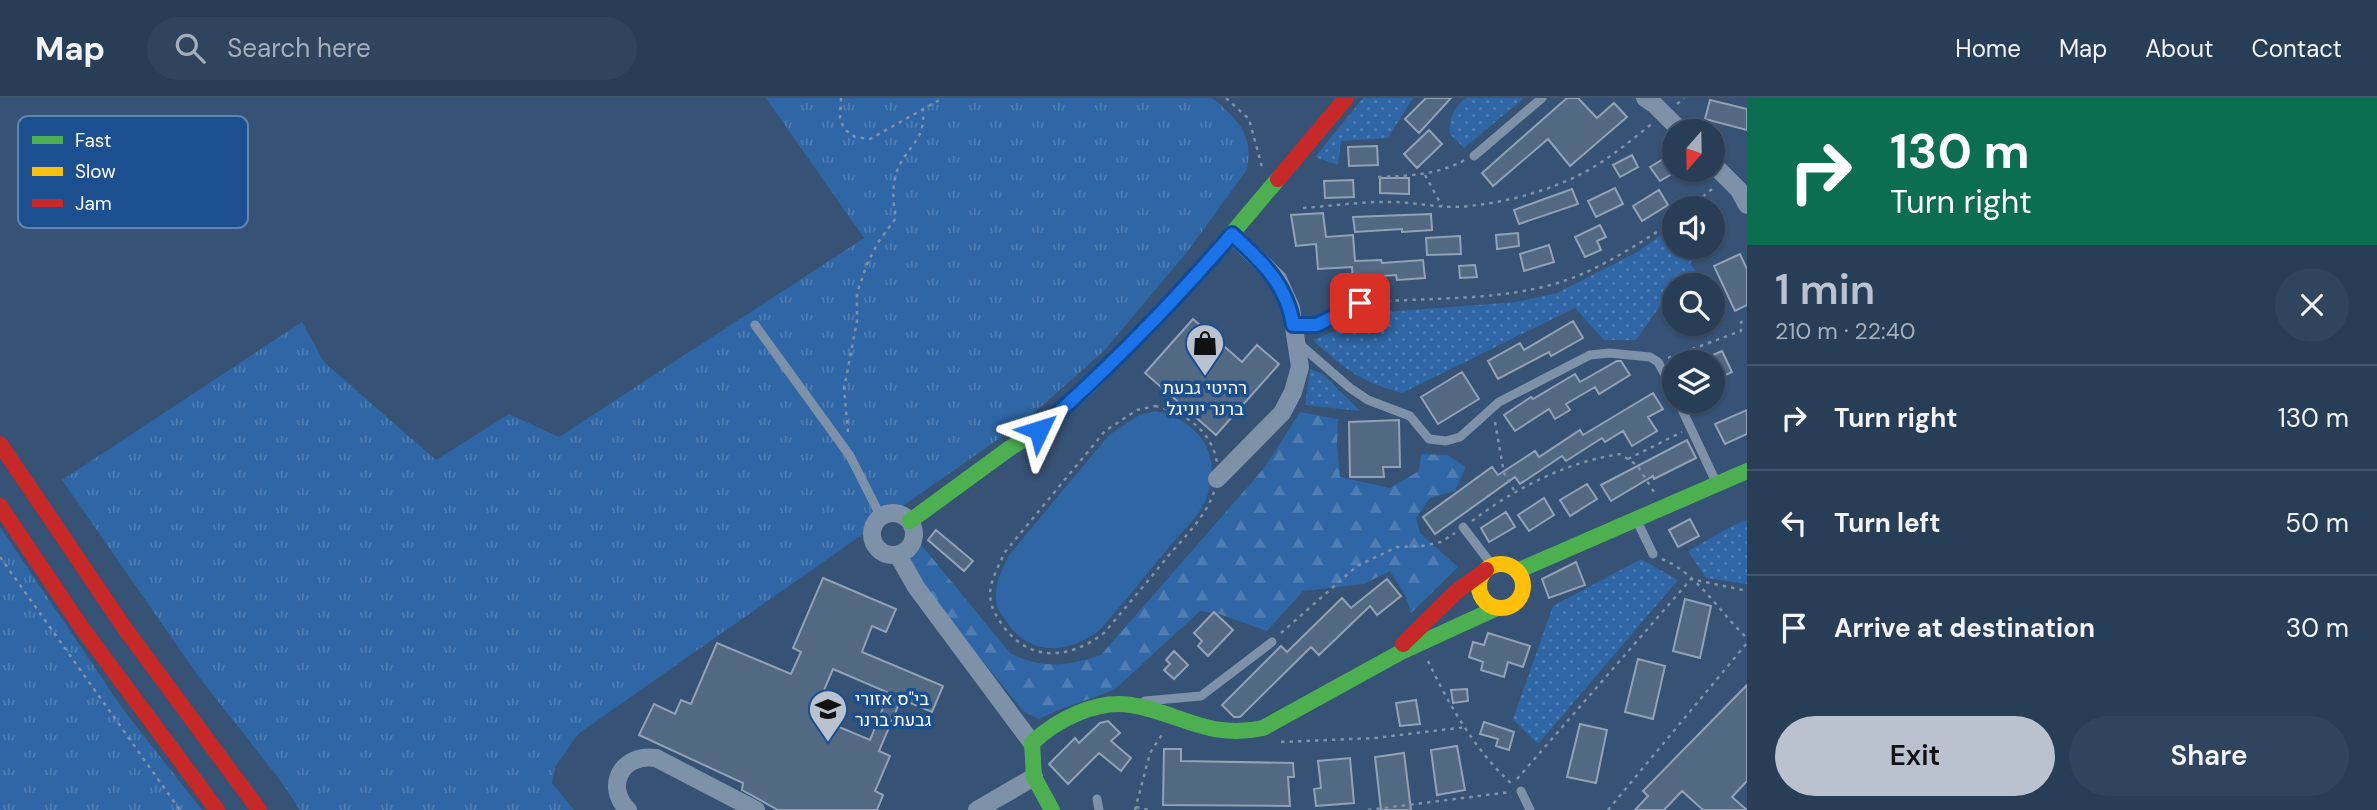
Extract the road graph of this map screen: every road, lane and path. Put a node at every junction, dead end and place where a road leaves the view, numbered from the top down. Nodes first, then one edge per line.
1 (841, 98) edge
2 (943, 98) edge
3 (1226, 98) edge
4 (1346, 98) edge
5 (1542, 98) edge
6 (1645, 98) edge
7 (923, 110) junction
8 (1664, 114) junction
9 (1669, 119) edge
10 (1474, 156) joint
11 (1425, 175) junction
12 (1726, 176) edge
13 (1378, 177) dead end
14 (1711, 182) edge
15 (1269, 192) junction
16 (1744, 195) edge
17 (1699, 196) edge
18 (1443, 207) junction
19 (1303, 208) dead end
20 (1662, 228) edge
21 (1232, 234) junction
22 (1360, 303) joint
23 (1747, 319) edge
24 (755, 325) dead end
25 (1295, 333) junction
26 (1658, 362) junction
27 (1662, 369) edge
28 (1491, 409) junction
29 (1684, 413) edge
30 (1691, 428) junction
31 (0, 444) edge
32 (850, 456) junction
33 (1628, 460) dead end
34 (1747, 471) edge
35 (1217, 479) junction
36 (1717, 484) junction
37 (1515, 493) dead end
38 (0, 506) edge
39 (881, 517) junction
40 (1636, 519) junction
41 (910, 521) junction
42 (1463, 527) dead end
43 (1653, 554) joint
44 (898, 555) junction
45 (0, 557) edge
46 (1489, 568) junction
47 (1517, 571) junction
48 (1691, 579) junction
49 (1747, 591) edge
50 (1497, 608) junction
51 (1747, 638) edge
52 (1272, 642) dead end
53 (1420, 643) junction
54 (1747, 643) edge
55 (1391, 657) junction
56 (1131, 705) junction
57 (1173, 718) junction
58 (1466, 727) junction
59 (1272, 741) dead end
60 (1032, 743) junction
61 (1034, 777) junction
62 (1513, 785) junction
63 (1521, 792) junction
64 (1097, 799) dead end
65 (1135, 809) edge
66 (180, 810) edge
67 (217, 810) edge
68 (259, 810) edge
69 (628, 810) edge
70 (756, 810) edge
71 (977, 810) edge
72 (1052, 810) edge
73 (1099, 810) edge
74 (1149, 810) edge
75 (1368, 810) edge
76 (1530, 810) edge
77 (1608, 810) edge

1 - 7 path
2 - 7 path
3 - 15 path
4 - 15 street
5 - 10 lane
6 - 8 street
7 - 32 path
8 - 9 street
8 - 18 path
10 - 11 path
11 - 13 path
11 - 18 path
12 - 16 street
14 - 17 path
15 - 21 street
18 - 19 path
20 - 22 path
21 - 25 street
21 - 41 street
22 - 25 lane
23 - 26 path
24 - 32 lane
25 - 28 lane
25 - 35 street
26 - 27 lane
26 - 28 lane
28 - 37 path
29 - 30 lane
30 - 33 path
30 - 36 lane
31 - 68 street
32 - 39 lane
34 - 36 street
35 - 35 path
36 - 40 street
38 - 67 street
39 - 41 street
39 - 44 street
40 - 43 lane
40 - 47 street
41 - 44 street
42 - 46 lane
43 - 48 path
44 - 60 street
45 - 66 path
46 - 47 street
46 - 50 street
46 - 55 street
47 - 50 street
48 - 49 path
48 - 51 path
48 - 62 path
50 - 53 street
52 - 56 lane
53 - 55 street
53 - 58 path
54 - 77 path
55 - 57 street
56 - 57 street
56 - 60 street
57 - 65 path
58 - 59 path
58 - 62 path
60 - 61 street
61 - 71 street
61 - 72 street
62 - 63 path
63 - 75 path
63 - 76 lane
64 - 73 lane
65 - 74 path
69 - 70 street

